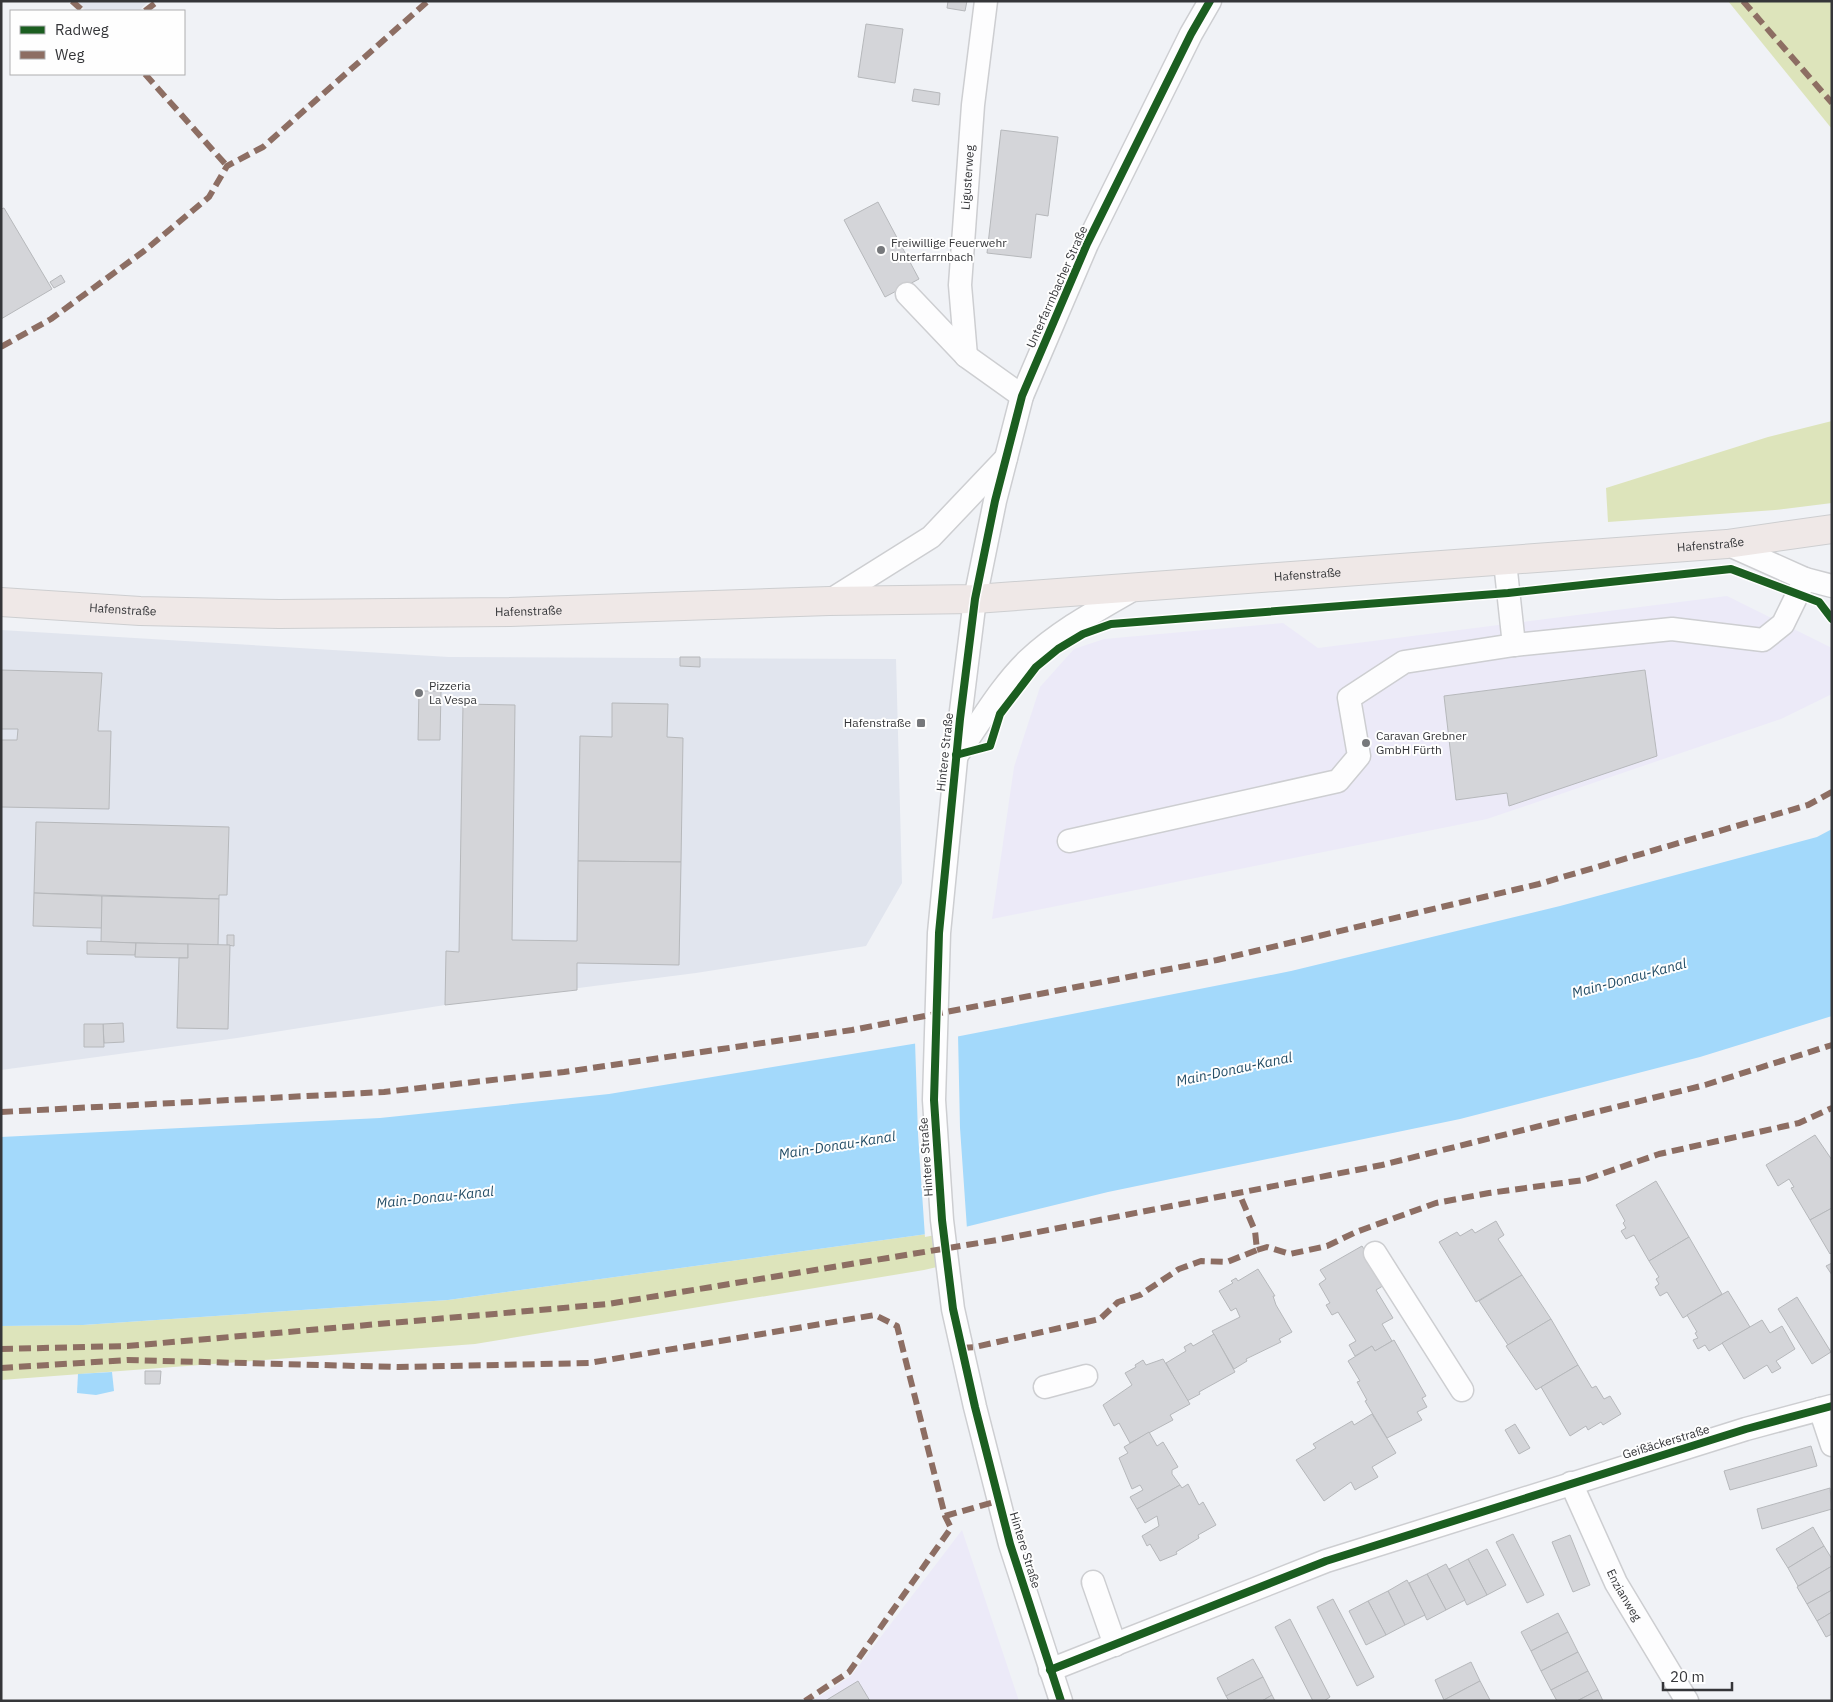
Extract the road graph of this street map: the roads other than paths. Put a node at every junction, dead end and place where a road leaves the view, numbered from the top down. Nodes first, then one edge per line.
1 (986, 1) edge
2 (1210, 1) edge
3 (907, 294) dead end
4 (966, 356) junction
5 (1022, 396) junction
6 (1008, 455) junction
7 (1832, 529) edge
8 (1727, 544) junction
9 (1505, 562) junction
10 (1805, 579) junction
11 (1832, 586) edge
12 (1138, 587) junction
13 (974, 599) junction
14 (829, 601) junction
15 (1, 602) edge
16 (1514, 646) junction
17 (956, 755) junction
18 (1069, 841) dead end
19 (1375, 1253) dead end
20 (1086, 1376) dead end
21 (1045, 1388) dead end
22 (1462, 1390) dead end
23 (1826, 1408) edge
24 (1832, 1445) edge
25 (1570, 1483) junction
26 (1093, 1582) dead end
27 (1115, 1645) junction
28 (1050, 1670) junction
29 (1678, 1698) edge
30 (1061, 1701) edge

1 - 4 street, Ligusterweg
2 - 5 street, Unterfarrnbacher Straße
3 - 4 street
4 - 5 street
5 - 6 street, Unterfarrnbacher Straße
6 - 13 street, Unterfarrnbacher Straße
6 - 14 street
7 - 8 main road, Hafenstraße
8 - 9 main road, Hafenstraße
8 - 10 street
9 - 12 main road, Hafenstraße
9 - 16 street
10 - 11 street
10 - 16 street
12 - 13 main road, Hafenstraße
12 - 17 street
13 - 14 main road, Hafenstraße
13 - 17 street, Hintere Straße
14 - 15 main road, Hafenstraße
16 - 18 street
17 - 28 street, Hintere Straße
19 - 22 street
20 - 21 street
23 - 24 street
23 - 25 street, Geißäckerstraße
25 - 27 street, Geißäckerstraße
25 - 29 street, Enzianweg
26 - 27 street
27 - 28 street, Geißäckerstraße
28 - 30 street, Hintere Straße

